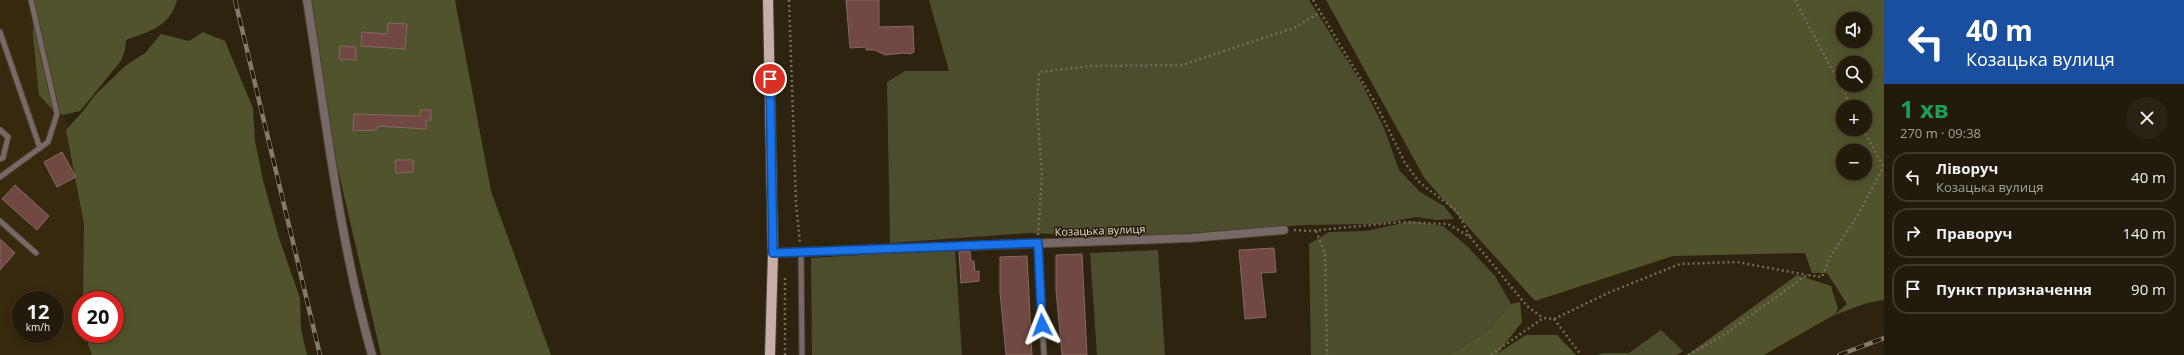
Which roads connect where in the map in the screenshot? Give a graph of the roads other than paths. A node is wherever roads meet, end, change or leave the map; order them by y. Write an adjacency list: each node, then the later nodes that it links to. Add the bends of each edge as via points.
1 (31, 0): 6 (lane, via 57,114 48,142)
2 (307, 0): 15 (street, via 341,216)
3 (768, 0): 14 (main road)
4 (0, 32): 6 (lane)
5 (0, 130): 7 (lane, via 8,138 3,158)
6 (40, 148): 8 (lane)
7 (0, 159)
8 (0, 177)
9 (0, 221): 13 (lane)
10 (1284, 230): 11 (street, Козацька вулиця, via 1190,238)
11 (1038, 243): 12 (street, Козацька вулиця); 18 (lane)
12 (801, 252): 14 (street, Козацька вулиця); 17 (lane)
13 (36, 253)
14 (773, 253): 16 (main road)
15 (372, 355)
16 (770, 355)
17 (802, 355)
18 (1044, 355)

